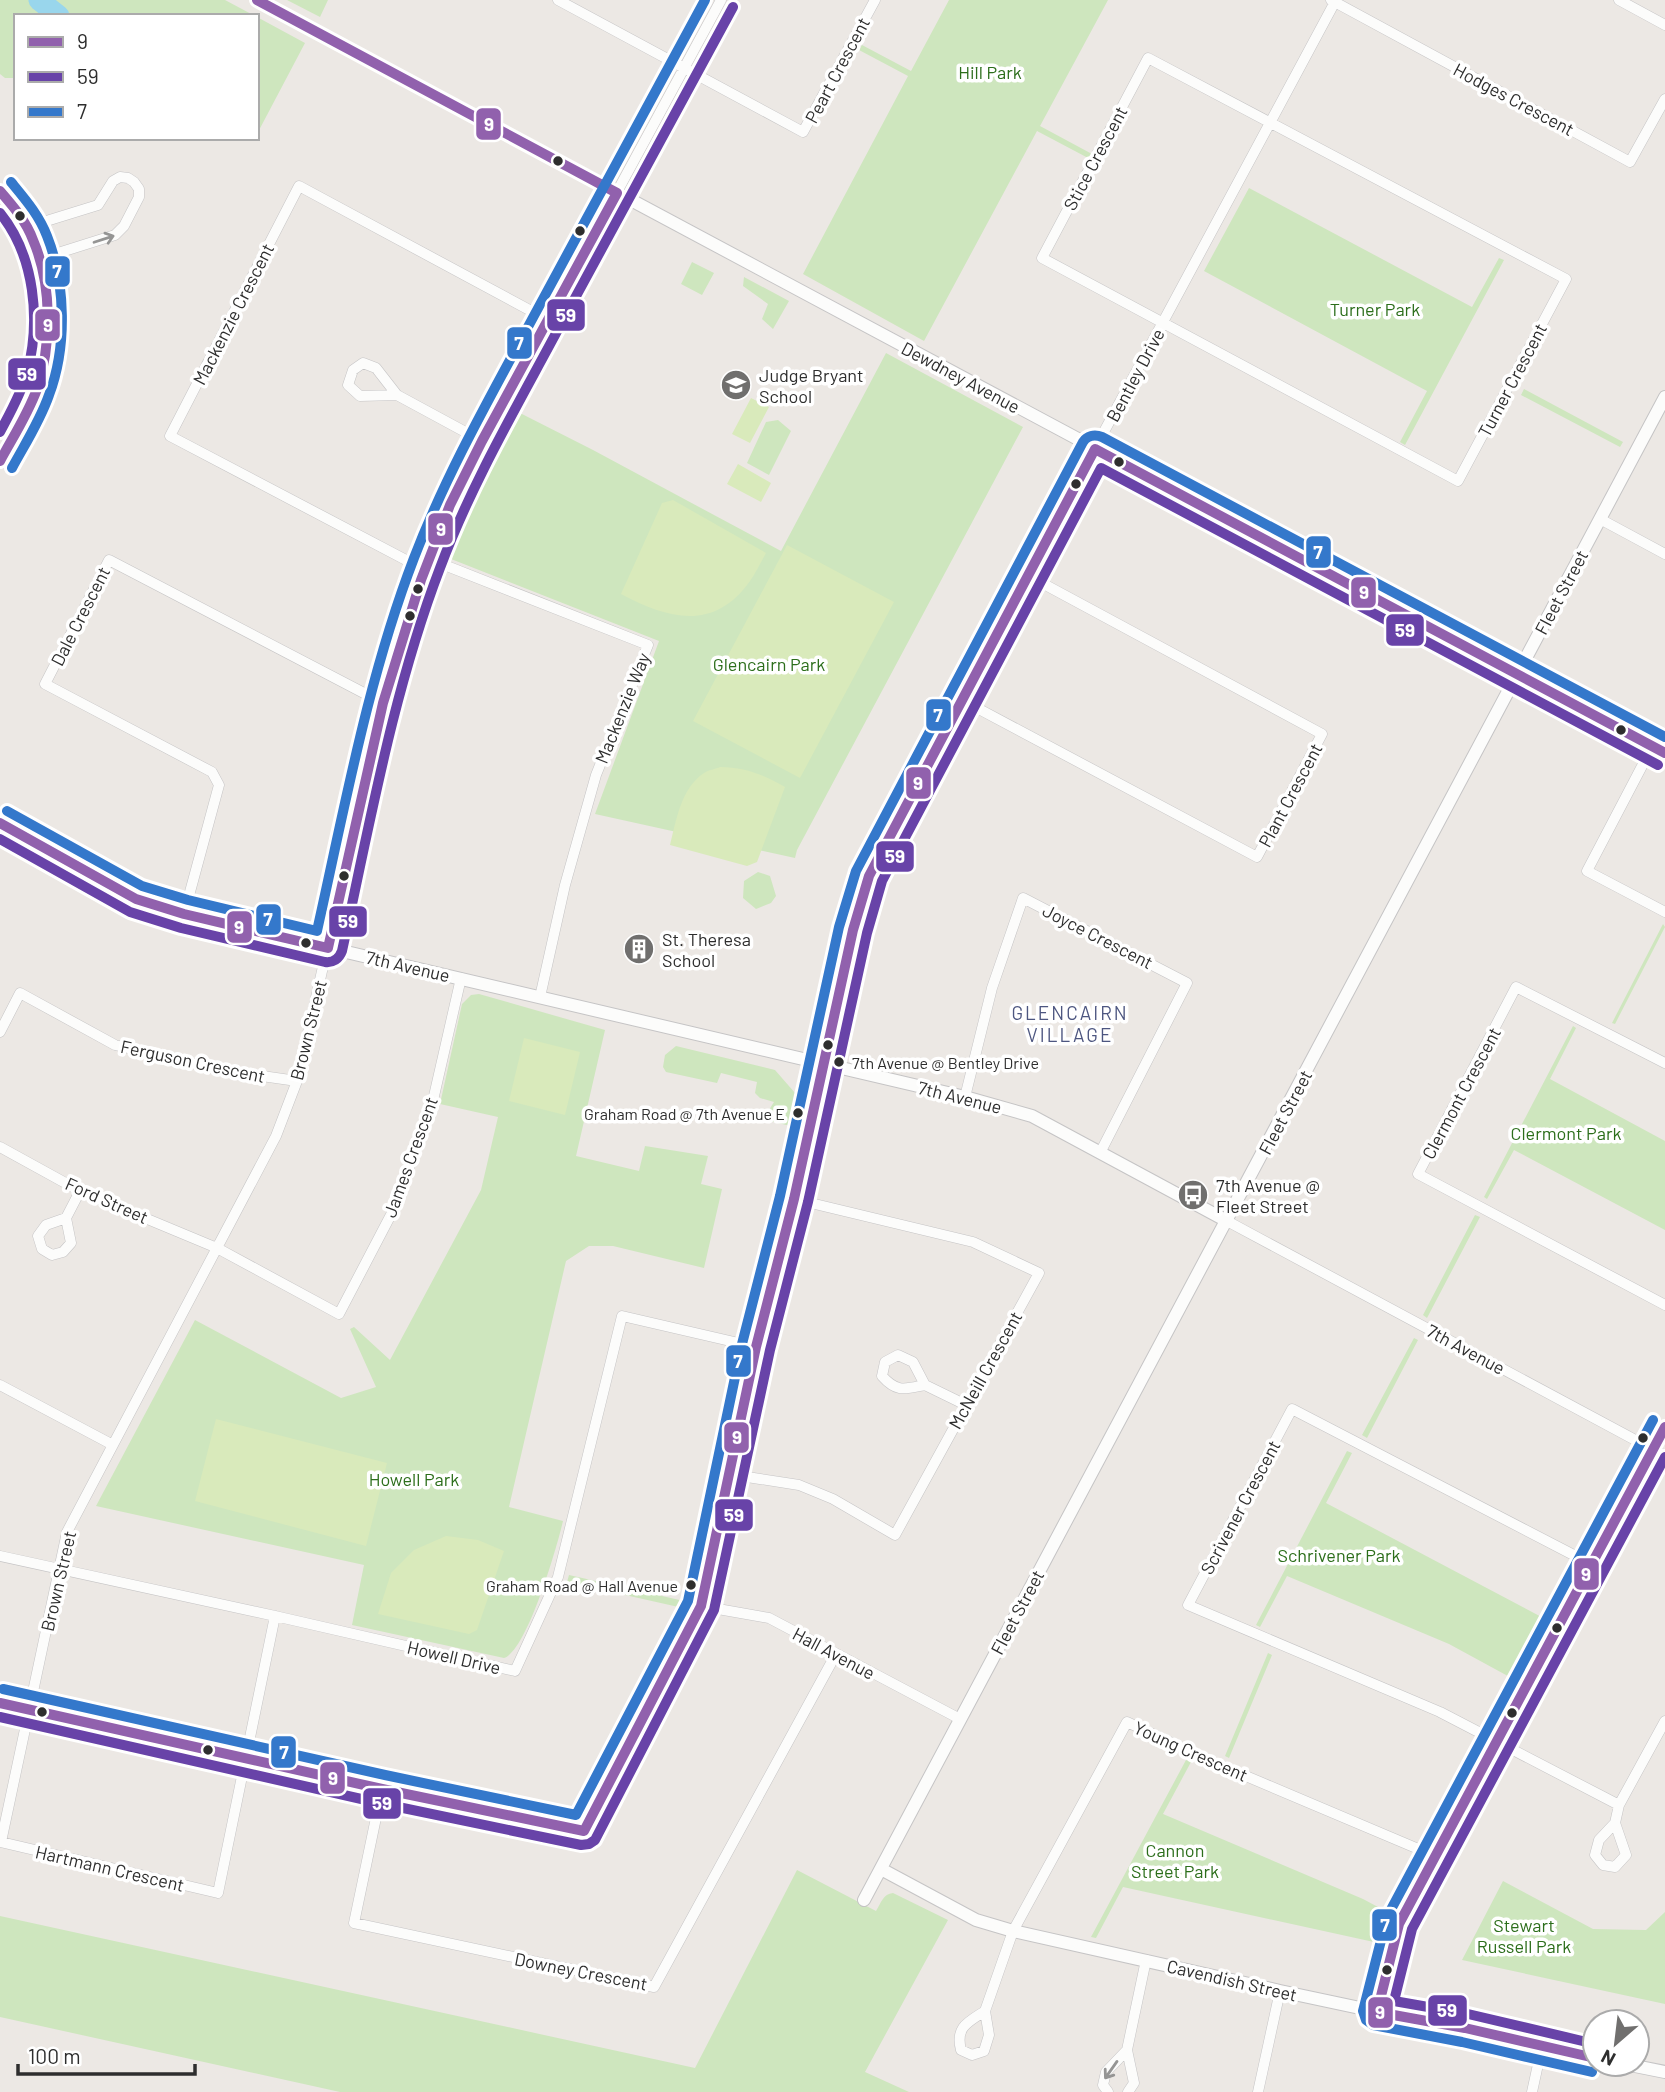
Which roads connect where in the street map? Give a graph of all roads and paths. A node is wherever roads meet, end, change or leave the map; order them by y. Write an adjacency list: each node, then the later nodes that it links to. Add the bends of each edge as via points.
1 (257, 0): 12 (street, Dewdney Avenue)
2 (721, 0): 8 (street, Brown Street)
3 (874, 0): 8 (street, Peart Crescent, via 803,132)
4 (1619, 0): 7 (street)
5 (561, 1): 8 (street)
6 (1334, 1): 9 (street, Hodges Crescent, via 1630,162); 10 (street, Bentley Drive)
7 (1665, 24)
8 (684, 68): 12 (street, Brown Street)
9 (1665, 99)
10 (1270, 121): 16 (street, Bentley Drive); 16 (street, Stice Crescent, via 1148,58 1042,258); 16 (street, Turner Crescent, via 1566,279 1458,481)
11 (0, 191): 13 (street)
12 (617, 193): 15 (street, Brown Street); 20 (street, Dewdney Avenue)
13 (27, 227): 14 (street); 14 (street, one-way to 13, via 115,236 139,197 139,189 121,177 98,205)
14 (39, 259): 21 (street, via 47,343 40,379)
15 (548, 320): 19 (street, Brown Street); 25 (street, Mackenzie Crescent, via 299,186 170,436)
16 (1163, 323): 20 (street, Bentley Drive)
17 (397, 395): 17 (street, via 376,368 363,363 353,370 348,385 360,396); 19 (street)
18 (1665, 397): 22 (street, Fleet Street)
19 (482, 441): 24 (street, Brown Street)
20 (1096, 449): 26 (street, Bentley Drive); 27 (street, Dewdney Avenue)
21 (0, 461)
22 (1600, 519): 23 (street); 27 (street, Fleet Street)
23 (1665, 554)
24 (429, 559): 25 (street, Brown Street); 37 (street, Mackenzie Way, via 648,645 596,775)
25 (425, 570): 29 (street, Brown Street)
26 (1027, 575): 28 (street, Bentley Drive); 28 (street, Plant Crescent, via 1322,734 1257,857)
27 (1516, 674): 30 (street, Dewdney Avenue); 48 (street, Fleet Street)
28 (962, 700): 40 (street, Bentley Drive, via 869,877)
29 (383, 704): 34 (street, Dale Crescent, via 109,560 44,684 212,772 219,785); 35 (street, Brown Street)
30 (1652, 747): 31 (street, Dewdney Avenue); 33 (street, via 1587,871)
31 (1665, 753)
32 (0, 823): 34 (street, 7th Avenue, via 136,899)
33 (1665, 912)
34 (184, 914): 35 (street, 7th Avenue)
35 (328, 948): 36 (street, 7th Avenue); 41 (street, Brown Street)
36 (461, 978): 37 (street, 7th Avenue); 49 (street, James Crescent, via 433,1096 396,1205 339,1314)
37 (540, 997): 40 (street, 7th Avenue)
38 (0, 1032): 41 (street, Ferguson Crescent, via 20,993 115,1045 219,1070)
39 (1665, 1063): 50 (street, Clermont Crescent, via 1516,987 1418,1174)
40 (823, 1064): 42 (street, 7th Avenue); 46 (street, Bentley Drive)
41 (297, 1081): 49 (street, Brown Street, via 276,1136)
42 (965, 1097): 44 (street, 7th Avenue, via 1032,1116); 44 (street, Joyce Crescent, via 992,988 1023,898 1187,983)
43 (0, 1147): 45 (street, Ford Street)
44 (1100, 1153): 48 (street, 7th Avenue)
45 (80, 1191): 47 (street); 49 (street, Ford Street)
46 (794, 1199): 51 (street, Bentley Drive); 54 (street, McNeill Crescent, via 973,1242 1040,1273)
47 (66, 1218)
48 (1227, 1221): 57 (street, 7th Avenue); 68 (street, Fleet Street)
49 (217, 1248): 56 (street, Brown Street)
50 (1665, 1305)
51 (755, 1347): 59 (street, Bentley Drive); 64 (street, Howell Drive, via 622,1317 558,1577 515,1671)
52 (0, 1385): 56 (street)
53 (925, 1385): 54 (street)
54 (965, 1405): 59 (street, McNeill Crescent, via 895,1535 799,1485)
55 (1665, 1427): 57 (street)
56 (113, 1445): 62 (street, Brown Street, via 66,1532)
57 (1653, 1449): 58 (street, 7th Avenue); 61 (street)
58 (1665, 1456)
59 (727, 1474): 63 (street, Bentley Drive)
60 (0, 1556): 62 (street, Howell Drive)
61 (1591, 1564): 70 (street); 70 (street, Scrivener Crescent, via 1292,1409 1188,1605 1440,1712)
62 (60, 1570): 64 (street, Howell Drive); 67 (street, Brown Street)
63 (701, 1606): 65 (street, Hall Avenue, via 769,1618); 72 (street, Bentley Drive, via 584,1830)
64 (275, 1616): 71 (street)
65 (836, 1654): 68 (street, Hall Avenue); 72 (street, Downey Crescent, via 654,1987 354,1923)
66 (0, 1703): 67 (street)
67 (29, 1709): 71 (street); 71 (street, Hartmann Crescent, via 1,1842 218,1893)
68 (960, 1719): 76 (street, Fleet Street)
69 (1665, 1721): 73 (street)
70 (1497, 1742): 73 (street); 75 (street)
71 (244, 1757): 72 (street)
72 (382, 1789)
73 (1619, 1805): 74 (street)
74 (1615, 1823)
75 (1435, 1856): 78 (street, Young Crescent, via 1127,1722); 82 (street, via 1395,1933)
76 (881, 1869): 77 (street, Fleet Street); 78 (street, Cavendish Street, via 976,1920)
77 (864, 1900)
78 (1013, 1931): 79 (street, Cavendish Street); 81 (street)
79 (1146, 1961): 80 (street, Cavendish Street); 84 (street)
80 (1280, 1991): 82 (street, Cavendish Street); 88 (street)
81 (985, 2011)
82 (1377, 2011): 83 (street, Cavendish Street)
83 (1542, 2046): 85 (street, Cavendish Street); 89 (street)
84 (1127, 2050): 86 (street, one-way to 86, via 1106,2072 1103,2085); 87 (street, via 1134,2083)
85 (1581, 2055)
86 (1108, 2092)
87 (1128, 2092)
88 (1258, 2092)
89 (1532, 2092)

